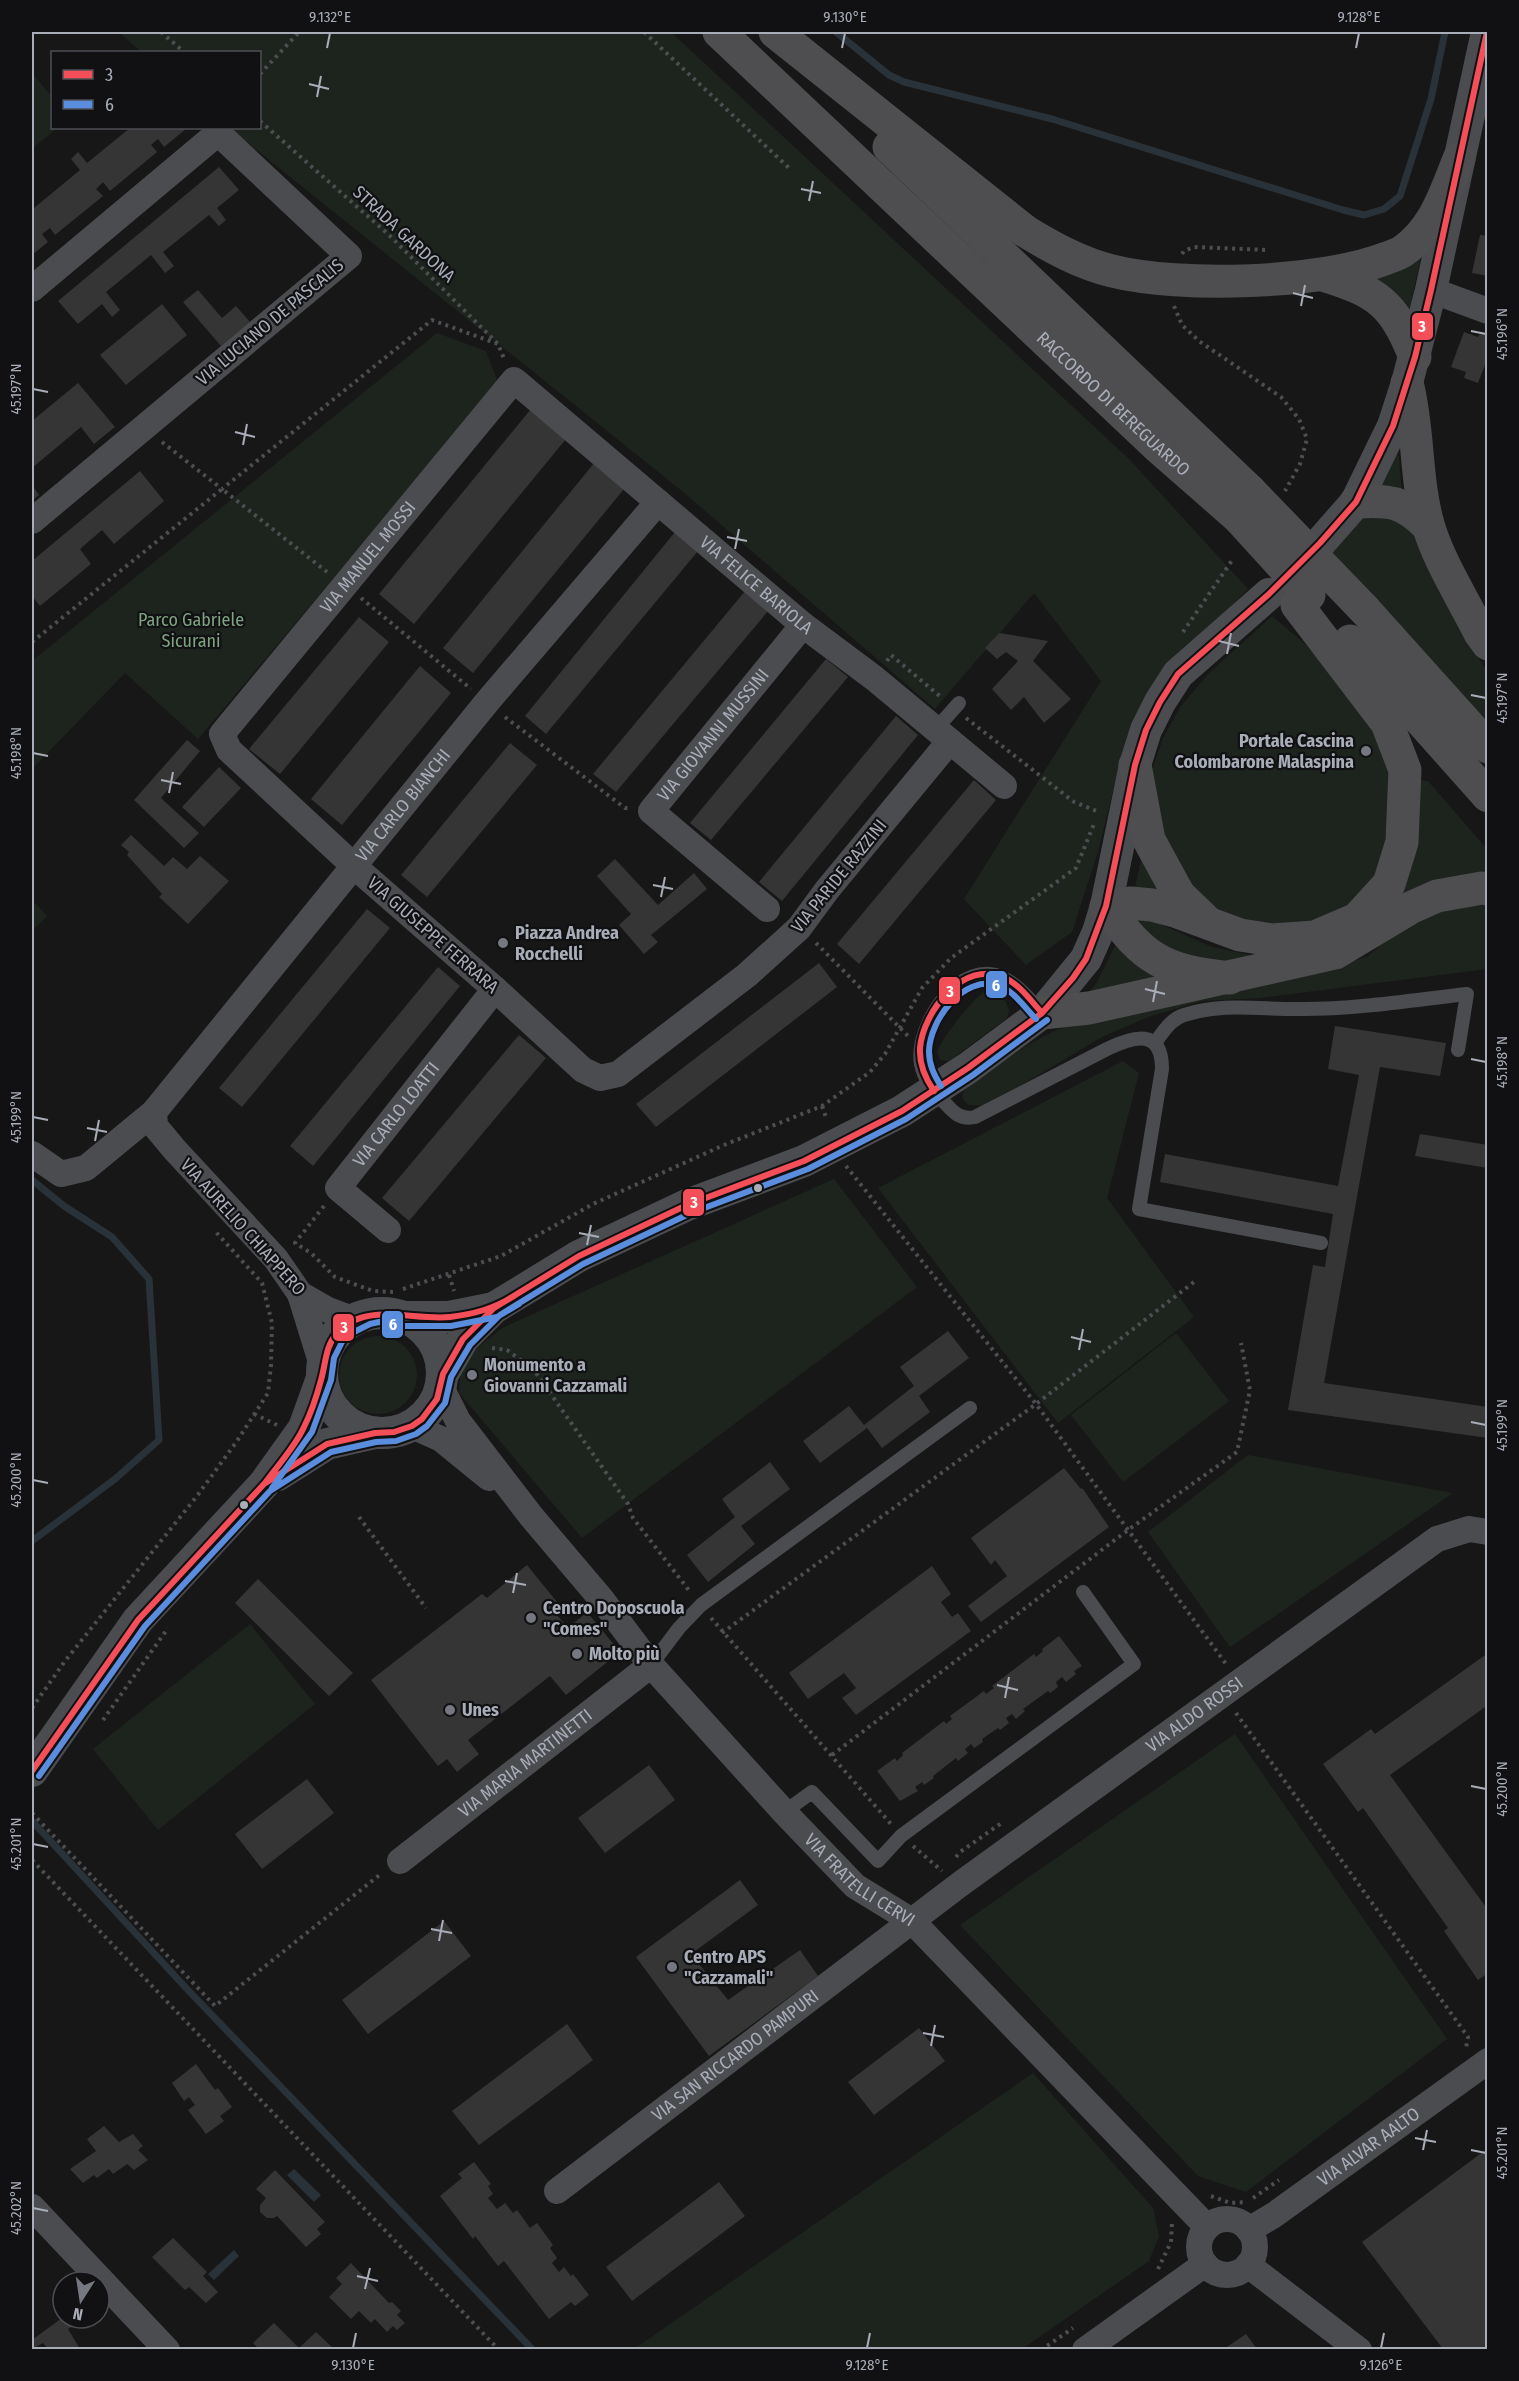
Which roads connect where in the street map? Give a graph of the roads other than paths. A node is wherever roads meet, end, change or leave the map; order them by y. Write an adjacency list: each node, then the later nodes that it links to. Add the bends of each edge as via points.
1 (719, 32): 15 (highway, RACCORDO DI BEREGUARDO)
2 (767, 32): 15 (highway, RACCORDO DI BEREGUARDO)
3 (775, 32): 6 (highway, via 1025,231 1063,254 1112,271 1187,281)
4 (1487, 32): 5 (street)
5 (1459, 159): 6 (highway, via 1434,219 1403,252 1364,267); 8 (street)
6 (1321, 274): 10 (highway, via 1355,285 1384,303 1404,330)
7 (32, 289): 14 (street, VIA LUCIANO DE PASCALIS, via 218,133 349,256)
8 (1431, 290): 9 (street); 10 (street)
9 (1488, 311)
10 (1411, 370): 13 (street, via 1393,426); 16 (highway, via 1417,466)
11 (514, 380): 12 (street, VIA FELICE BARIOLA); 22 (street, VIA MANUEL MOSSI)
12 (658, 502): 19 (street, VIA FELICE BARIOLA); 28 (street, VIA CARLO BIANCHI, via 487,702)
13 (1356, 502): 16 (highway, via 1393,502 1412,510); 17 (street)
14 (32, 521)
15 (1237, 524): 18 (highway, RACCORDO DI BEREGUARDO, bridge); 24 (highway, RACCORDO DI BEREGUARDO, bridge, via 1364,609)
16 (1428, 526): 20 (highway)
17 (1320, 543)
18 (1292, 598): 25 (street, via 1178,674 1146,730); 27 (highway, RACCORDO DI BEREGUARDO); 32 (highway, via 1387,723 1404,770 1402,842 1389,884 1357,919 1315,937 1272,940 1240,935)
19 (804, 625): 23 (street, VIA FELICE BARIOLA); 31 (street, VIA GIOVANNI MUSSINI, via 651,812)
20 (1488, 644)
21 (956, 705): 23 (lane)
22 (222, 734): 28 (street, VIA GIUSEPPE FERRARA, via 229,750)
23 (942, 736): 26 (street, VIA FELICE BARIOLA); 38 (street, VIA PARIDE RAZZINI, via 799,928 747,975 618,1074)
24 (1488, 747)
25 (1135, 765): 30 (street); 32 (highway, via 1149,840 1179,895)
26 (1004, 786)
27 (1488, 796)
28 (355, 867): 34 (street, VIA GIUSEPPE FERRARA); 40 (street, VIA CARLO BIANCHI)
29 (1488, 889): 33 (highway, via 1437,896 1335,952)
30 (1106, 906): 32 (highway, via 1152,905); 33 (highway, via 1127,936 1150,956 1174,968); 35 (street, via 1086,959)
31 (767, 909)
32 (1209, 924)
33 (1230, 978): 35 (highway, via 1089,1008)
34 (495, 989): 38 (street, VIA GIUSEPPE FERRARA, via 583,1070); 42 (street, VIA CARLO LOATTI, via 338,1188)
35 (1042, 1013): 39 (street); 39 (lane, via 1004,978 970,976 952,990 925,1028 920,1046 924,1076)
36 (1155, 1043): 37 (lane, via 1170,1023 1183,1015 1233,1006 1303,1009 1467,994); 39 (lane, via 1142,1037 1124,1041 975,1118 956,1115); 43 (lane, via 1162,1055 1162,1069 1138,1209)
37 (1458, 1050)
38 (600, 1078)
39 (934, 1091): 45 (street, via 804,1161 687,1205 579,1256)
40 (154, 1112): 41 (street, VIA CARLO BIANCHI, via 86,1168 61,1174); 44 (street, VIA AURELIO CHIAPPERO, via 155,1126 276,1259)
41 (32, 1154)
42 (388, 1230)
43 (1321, 1244)
44 (300, 1294): 47 (street, VIA AURELIO CHIAPPERO); 48 (street)
45 (494, 1308): 46 (street, via 449,1317); 49 (street, via 463,1339)
46 (404, 1317): 47 (street, via 379,1313); 49 (street, via 432,1339 440,1356)
47 (355, 1320): 48 (street, via 329,1344)
48 (322, 1372): 52 (street, via 327,1398 339,1415 355,1427); 53 (street, via 304,1428)
49 (442, 1380): 51 (street, via 430,1410); 54 (street, VIA FRATELLI CERVI, via 458,1421)
50 (970, 1408): 57 (lane, via 701,1605)
51 (412, 1426): 52 (street); 54 (street, VIA FRATELLI CERVI, via 441,1439)
52 (375, 1433): 53 (street, via 327,1444)
53 (264, 1484): 58 (street, via 138,1620)
54 (531, 1516): 57 (street, VIA FRATELLI CERVI)
55 (1488, 1532): 61 (street, VIA ALDO ROSSI, via 1469,1529 1437,1539)
56 (1083, 1592): 59 (lane, via 1134,1664 901,1836 878,1861 812,1792)
57 (651, 1665): 59 (street, VIA FRATELLI CERVI); 60 (street, VIA MARIA MARTINETTI)
58 (32, 1771)
59 (784, 1812): 61 (street, VIA FRATELLI CERVI, via 855,1886)
60 (391, 1867)
61 (912, 1921): 63 (street, VIA SAN RICCARDO PAMPURI); 65 (street, VIA FRATELLI CERVI)
62 (1488, 2061): 66 (street, VIA ALVAR AALTO)
63 (557, 2191)
64 (32, 2208): 69 (street)
65 (1207, 2227): 66 (street, via 1215,2221 1233,2219); 67 (street, via 1199,2241)
66 (1249, 2230): 68 (street, via 1255,2247)
67 (1205, 2264): 68 (street, via 1226,2275); 70 (street)
68 (1248, 2265): 71 (street)
69 (167, 2349)
70 (1085, 2349)
71 (1359, 2349)

